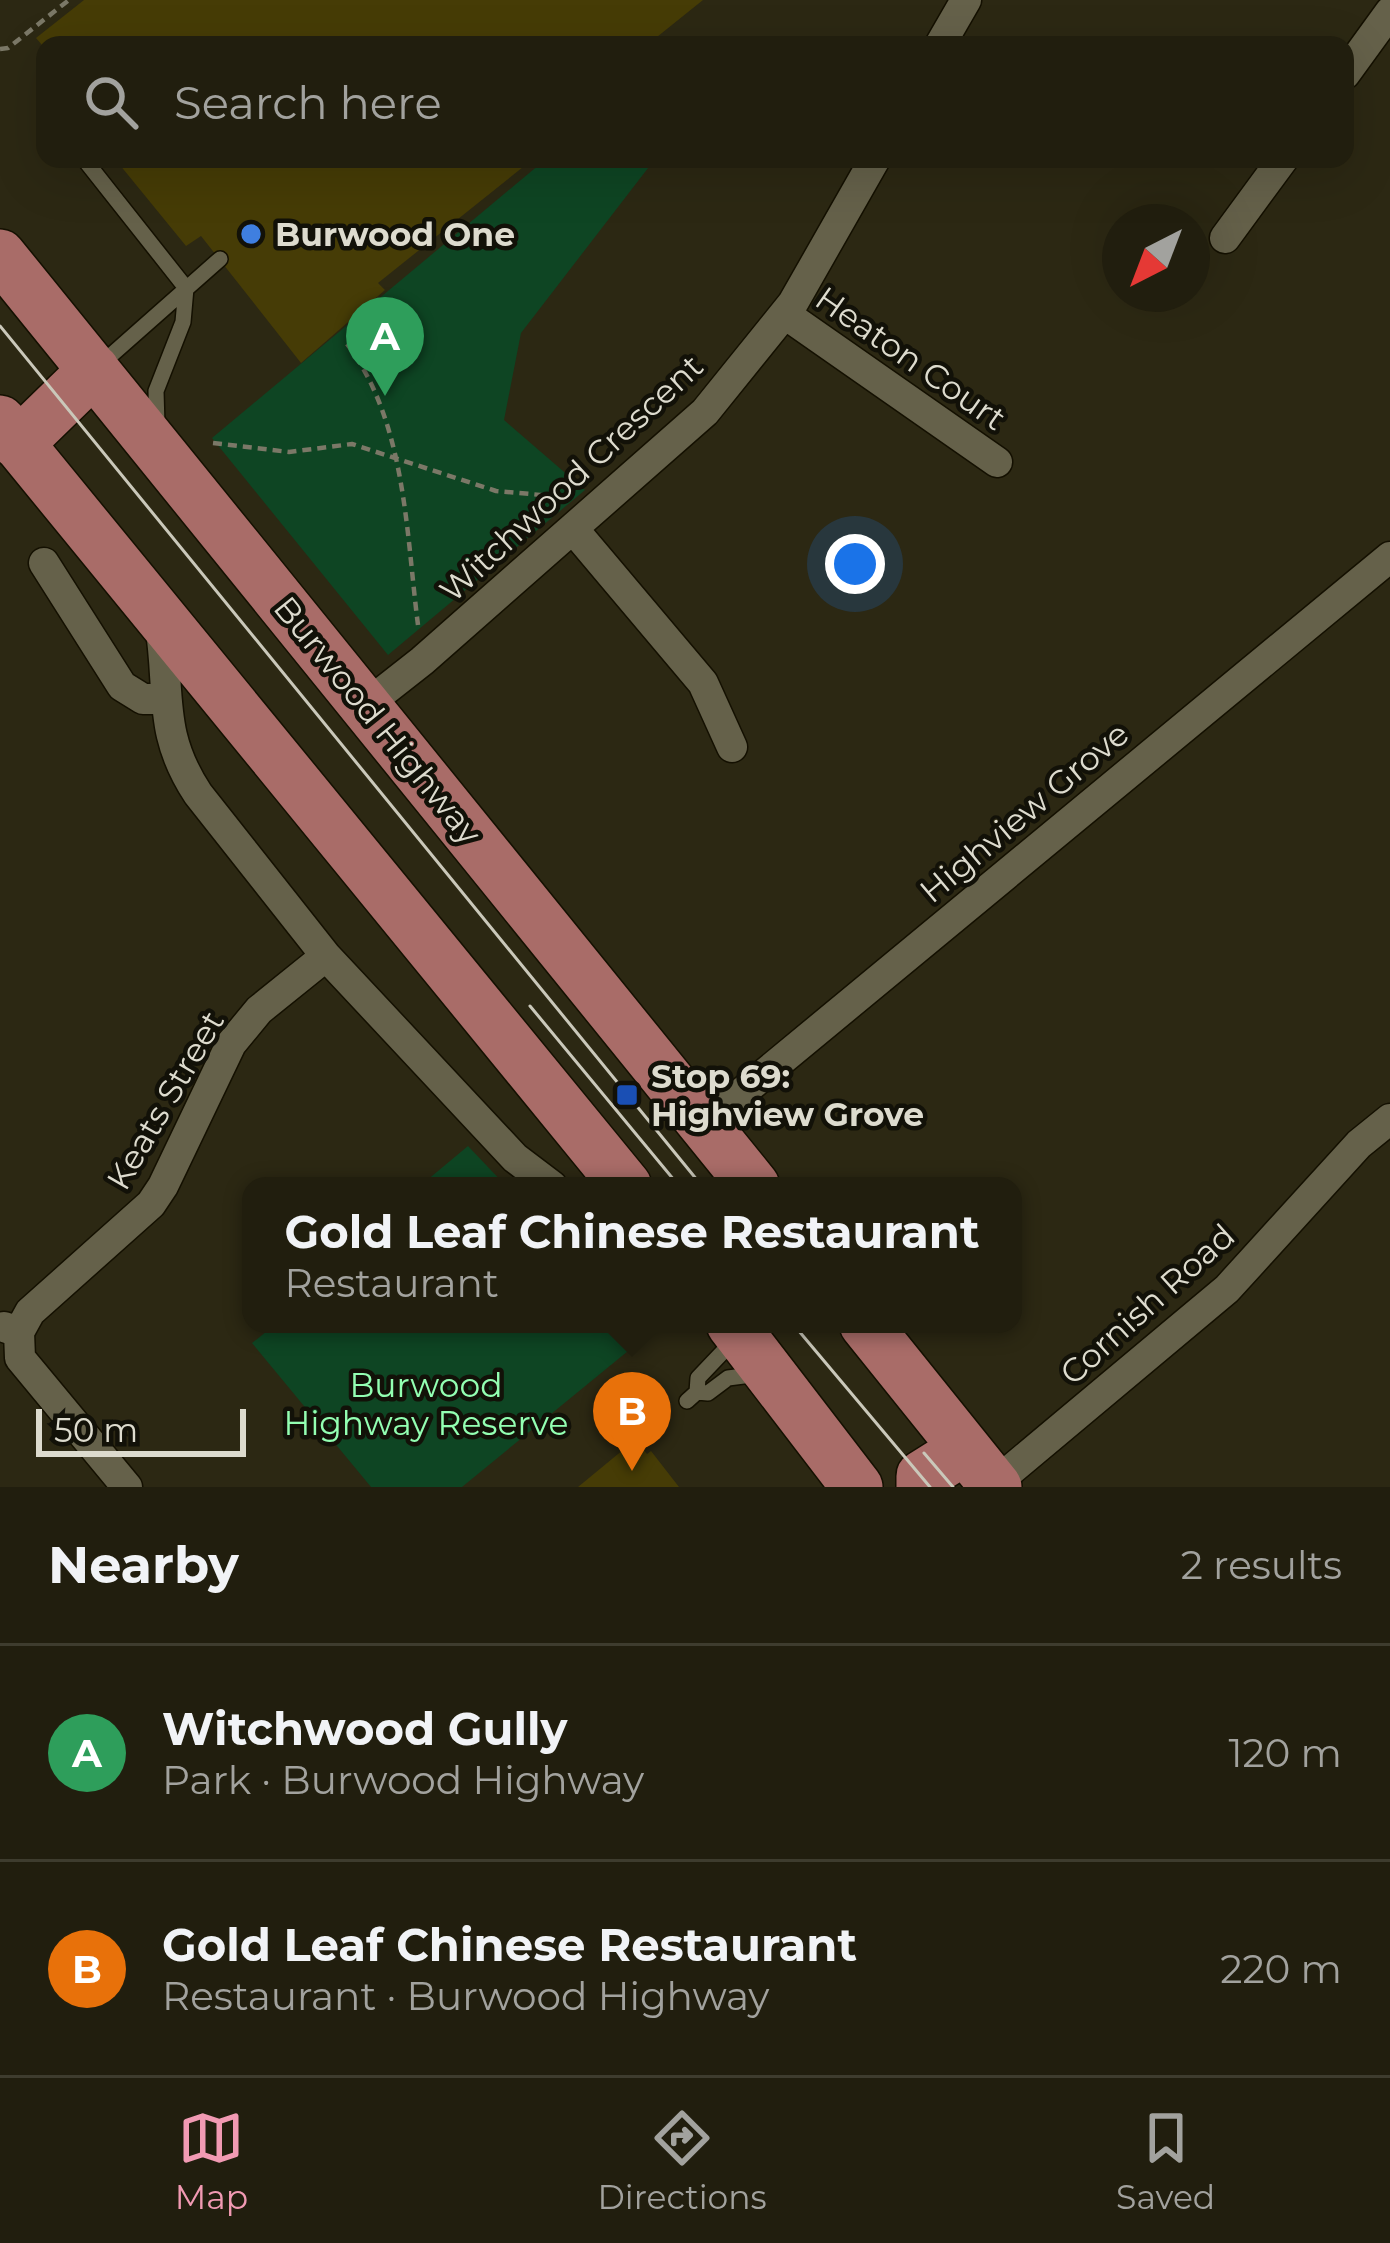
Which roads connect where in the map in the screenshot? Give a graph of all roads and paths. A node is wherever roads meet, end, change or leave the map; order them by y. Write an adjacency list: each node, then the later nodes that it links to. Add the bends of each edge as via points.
1 (69, 0): 5 (path)
2 (966, 0): 4 (street)
3 (1390, 13): 6 (street)
4 (945, 36)
5 (0, 49)
6 (1354, 62)
7 (91, 168): 13 (lane)
8 (870, 168): 14 (street, Witchwood Crescent)
9 (1276, 168): 10 (street)
10 (1225, 238)
11 (0, 255): 16 (highway, Burwood Highway)
12 (220, 259): 13 (lane)
13 (186, 288): 16 (lane); 19 (lane, via 183,322 155,398)
14 (785, 314): 21 (street, Heaton Court); 22 (street, Witchwood Crescent, via 705,412)
15 (347, 344): 20 (path, via 365,367)
16 (94, 370): 18 (highway); 19 (highway, Burwood Highway)
17 (213, 443): 20 (path, via 289,452 352,444)
18 (6, 444): 26 (highway)
19 (159, 452): 29 (highway, Burwood Highway)
20 (397, 455): 22 (path, via 496,491); 27 (path)
21 (997, 462)
22 (608, 501): 23 (street, Witchwood Crescent)
23 (574, 530): 29 (street, Witchwood Crescent); 30 (street, via 703,683)
24 (1390, 557): 33 (street, Highview Grove)
25 (44, 563): 28 (street, via 122,686 143,699)
26 (159, 620): 28 (street); 35 (highway)
27 (417, 621)
28 (165, 699): 31 (street, via 171,743 188,778)
29 (367, 705): 33 (highway, Burwood Highway)
30 (731, 747)
31 (326, 956): 34 (street); 37 (street, Keats Street, via 231,1044 151,1204)
32 (1390, 1119): 40 (street, Cornish Road, via 1227,1288)
33 (704, 1124): 36 (highway, Burwood Highway)
34 (540, 1177)
35 (619, 1177)
36 (747, 1177)
37 (9, 1329): 41 (street, via 20,1358)
38 (872, 1333): 40 (highway)
39 (747, 1343): 39 (lane, via 728,1378 692,1396 698,1378); 42 (highway)
40 (985, 1473): 43 (highway, via 922,1476)
41 (127, 1487)
42 (857, 1487)
43 (922, 1487)

